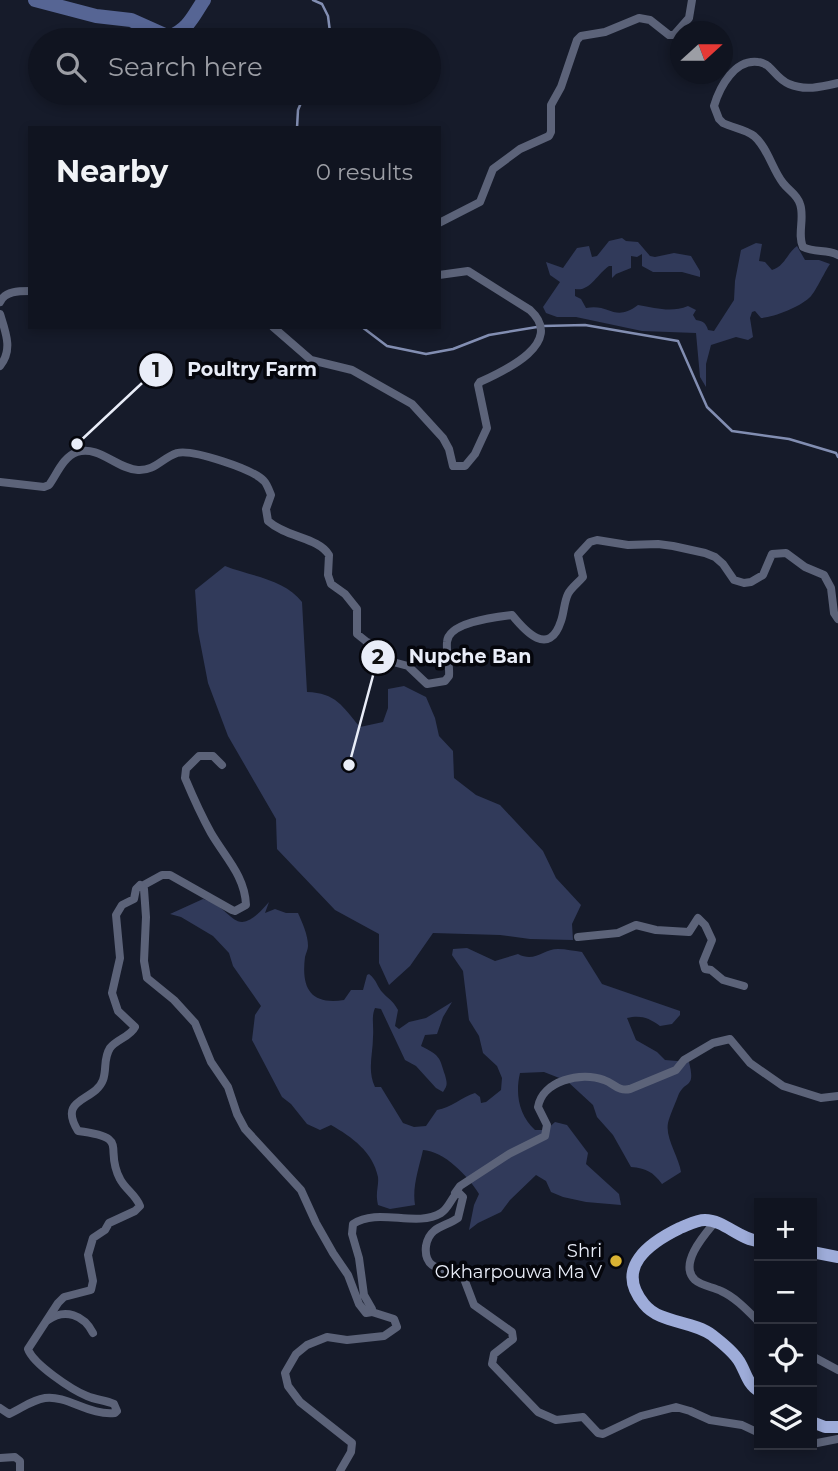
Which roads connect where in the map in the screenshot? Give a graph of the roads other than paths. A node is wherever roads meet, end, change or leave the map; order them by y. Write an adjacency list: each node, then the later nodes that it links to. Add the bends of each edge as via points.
1 (692, 0): 3 (street, via 689,18 674,35 639,18 581,36 551,105 549,136 520,149 493,169 480,202)
2 (838, 83): 4 (street, via 800,87 788,84 768,65 748,62 735,68 714,106 723,123 754,136 780,179 796,195 802,211 803,247)
3 (441, 222)
4 (838, 255)
5 (441, 275): 9 (street, via 460,270 476,274 536,314 541,335 531,350 478,385 487,428 465,466 453,466 443,438 412,404 352,370 311,360)
6 (28, 291): 7 (street, via 9,293)
7 (0, 302)
8 (0, 314): 10 (street, via 8,343)
9 (275, 329)
10 (0, 366)
11 (0, 482): 12 (street, via 44,487 69,456 86,451 135,470 154,468 188,452 257,476 271,495 268,521 297,538 321,544 330,555 331,584 354,602 360,638 387,648 393,662 408,666 427,684 449,676 449,636 462,626 512,615 536,639 551,636 560,625 569,591 583,577 579,555 597,540 705,553 723,564 734,580 744,583 763,575 772,554 786,553 824,575)
12 (838, 619)
13 (222, 765): 14 (street, via 213,755 199,756 186,768 185,778 210,831 239,875 246,905 232,910 170,875)
14 (142, 886): 23 (street, via 147,978 195,1023 245,1129 301,1189 359,1304 366,1313); 25 (street, via 116,915 120,958 112,993 118,1012 135,1027 108,1051 102,1083 72,1109 78,1131 110,1139 116,1170 140,1206 116,1218 93,1238 88,1255 91,1290 64,1297)
15 (578, 937): 16 (street, via 618,933 636,925 689,932 698,918 712,940 705,968)
16 (744, 986)
17 (838, 1096): 18 (street, via 821,1098 783,1086 750,1063 730,1039 713,1043 676,1070 630,1089 599,1079 572,1078 541,1098 538,1107 547,1125 545,1136 509,1154)
18 (456, 1193): 23 (street, via 448,1208 433,1217 367,1218 353,1224 364,1295); 33 (street, via 463,1197 458,1218 429,1236 426,1258 434,1268 463,1276 474,1305 512,1332 513,1339 494,1354 492,1364 538,1412 556,1420 583,1417 603,1434 641,1416 676,1407)
19 (715, 1222): 20 (main road); 24 (street, via 694,1254 691,1273); 29 (main road, via 690,1224 643,1251 632,1272 635,1285 645,1306 657,1314 709,1332 740,1362)
20 (754, 1239)
21 (817, 1253): 22 (main road)
22 (838, 1257)
23 (372, 1312): 38 (street, via 394,1319 397,1327 384,1336 327,1337 307,1345 285,1373 288,1387 300,1402 352,1443)
24 (754, 1318)
25 (46, 1322): 26 (street, via 59,1314 74,1315 87,1322); 30 (street, via 29,1346 34,1361 84,1395 116,1406 117,1411 104,1413 50,1398 9,1414)
26 (93, 1333)
27 (817, 1359): 28 (street)
28 (838, 1370)
29 (754, 1387)
30 (0, 1408)
31 (817, 1424): 32 (main road)
32 (838, 1427)
33 (754, 1431)
34 (838, 1439): 35 (street)
35 (817, 1443)
36 (0, 1458): 37 (street, via 15,1457)
37 (20, 1471)
38 (340, 1471)

